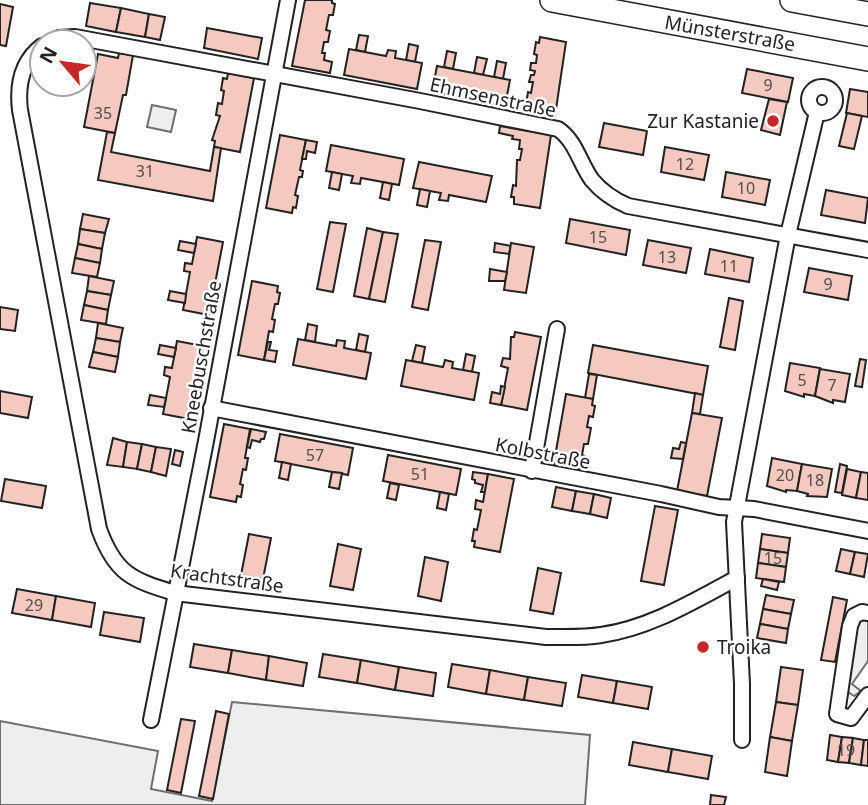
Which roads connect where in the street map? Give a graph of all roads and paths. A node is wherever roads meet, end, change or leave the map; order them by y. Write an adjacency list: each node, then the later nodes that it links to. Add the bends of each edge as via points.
1 (288, 0): 8 (street, Kneebuschstraße)
2 (552, 0): 6 (main road, Münsterstraße)
3 (792, 0): 4 (main road)
4 (868, 14)
5 (98, 41): 8 (street, Ehmsenstraße)
6 (868, 59)
7 (28, 63): 18 (street, Krachtstraße, via 17,89 99,529 109,554 123,570 148,585)
8 (274, 75): 10 (street, Ehmsenstraße, via 558,129 602,191 621,203); 13 (street, Kneebuschstraße)
9 (817, 112): 10 (street)
10 (788, 235): 11 (street, Ehmsenstraße); 15 (street)
11 (868, 250)
12 (557, 329): 14 (street)
13 (211, 408): 14 (street, Kolbstraße); 18 (street, Kneebuschstraße)
14 (532, 471): 15 (street, Kolbstraße)
15 (737, 508): 16 (street, Kolbstraße); 17 (street)
16 (868, 531)
17 (737, 578): 18 (street, Krachtstraße, via 668,615 603,635 575,637); 22 (street)
18 (175, 593): 21 (street, Kneebuschstraße)
19 (868, 613): 20 (street, via 854,616 850,626 837,714 851,718)
20 (868, 695)
21 (151, 720)
22 (741, 740)

